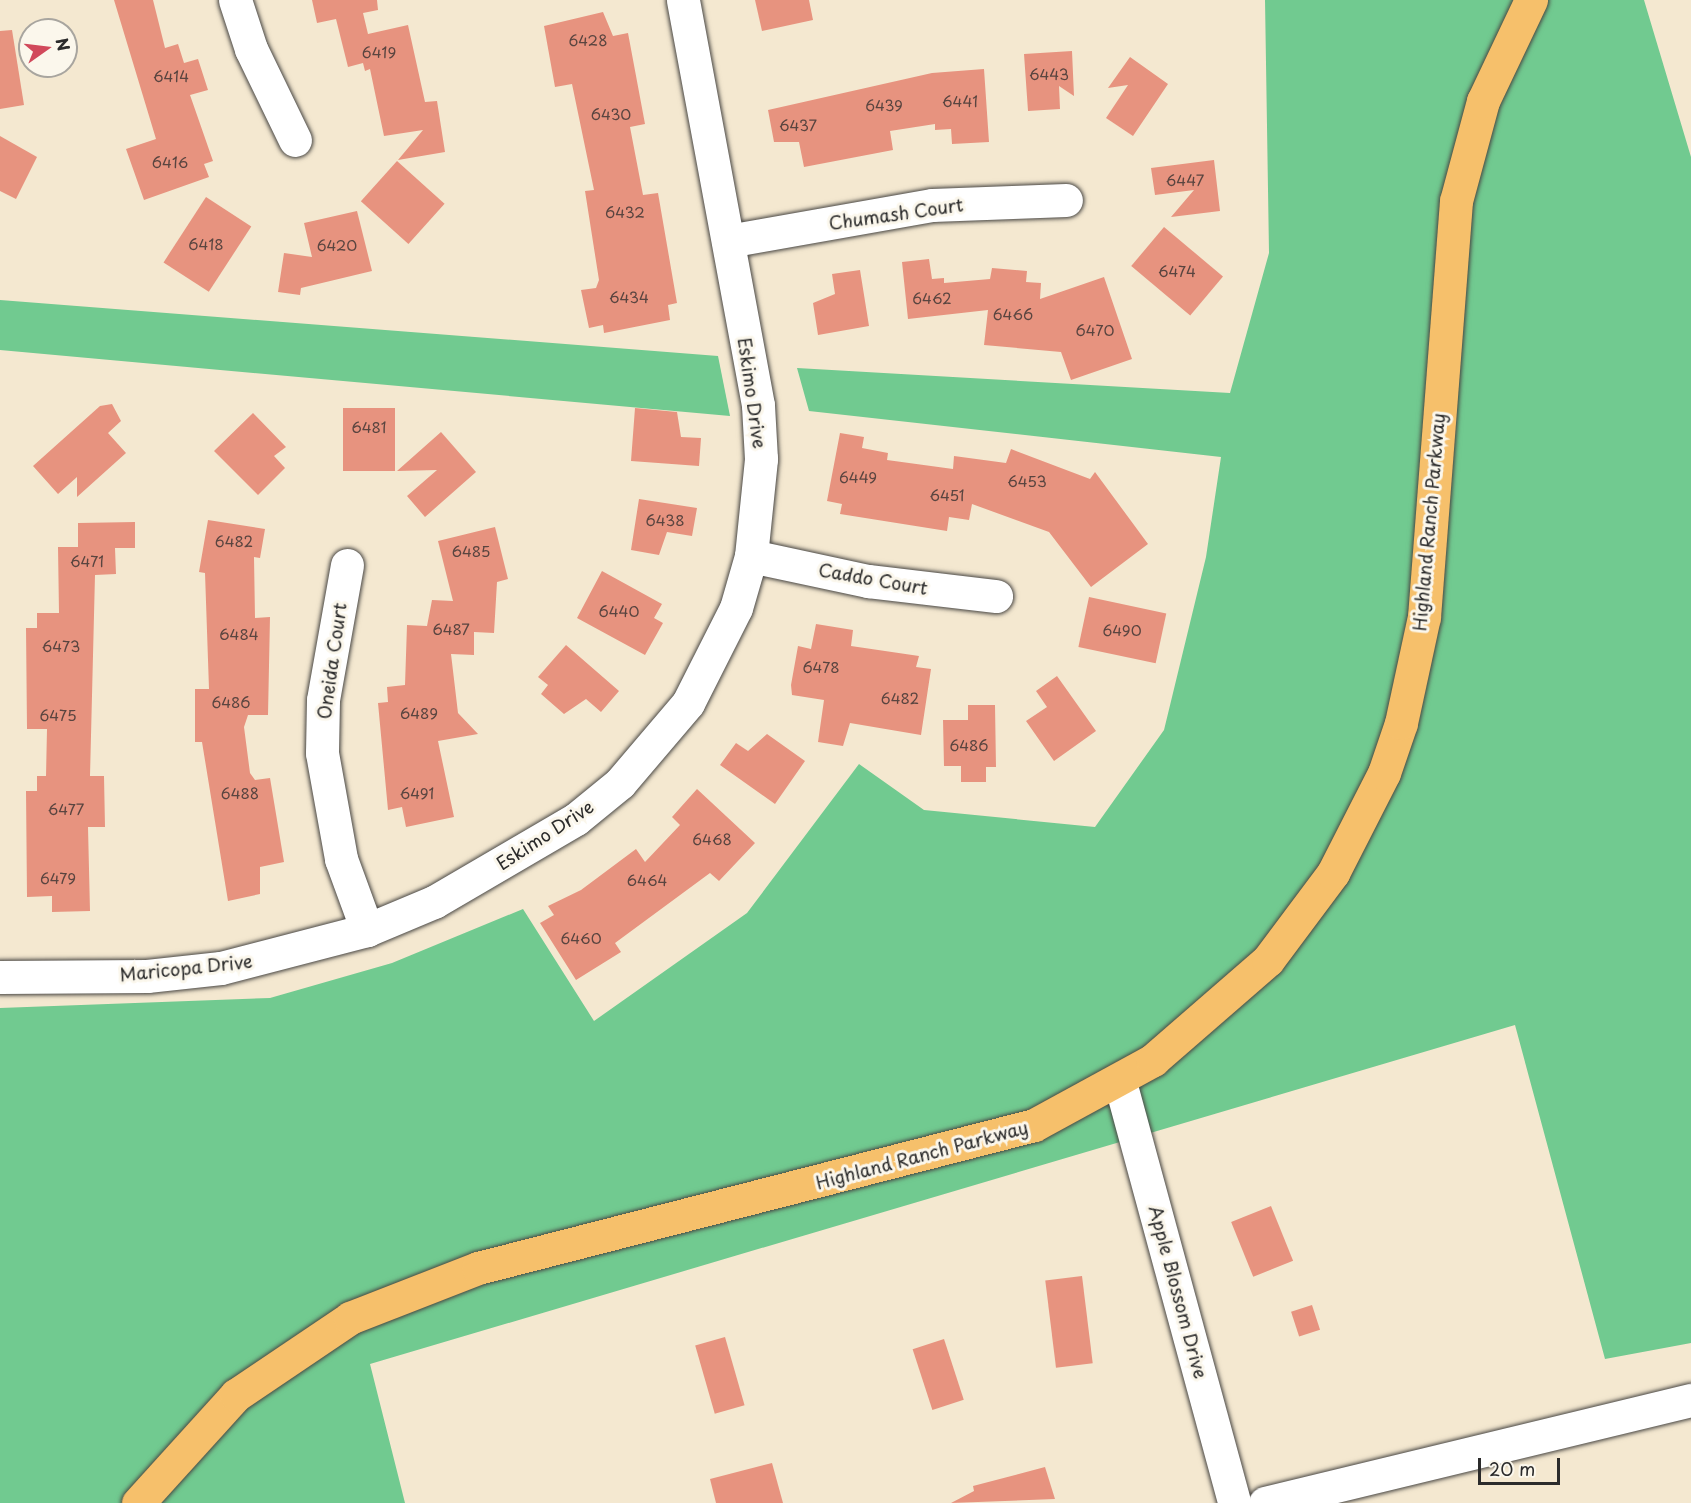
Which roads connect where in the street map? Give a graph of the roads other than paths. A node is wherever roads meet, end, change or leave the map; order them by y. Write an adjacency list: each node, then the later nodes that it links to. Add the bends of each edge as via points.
1 (235, 0): 4 (street, via 251,49)
2 (683, 0): 6 (street, Eskimo Drive)
3 (1531, 0): 12 (main road, Highland Ranch Parkway, via 1483,101 1456,201 1424,617 1401,723 1384,773 1333,873 1268,960 1193,1030)
4 (295, 140)
5 (1066, 200): 6 (street, Chumash Court, via 932,206)
6 (728, 242): 7 (street, Eskimo Drive, via 758,405 761,470)
7 (751, 556): 9 (street, Caddo Court, via 868,581); 10 (street, Eskimo Drive, via 715,658 670,728 620,783 576,819 493,869)
8 (347, 565): 10 (street, Oneida Court, via 323,700 322,753 341,859)
9 (996, 596)
10 (367, 930): 11 (street, Maricopa Drive, via 221,968 147,975)
11 (0, 976)
12 (1120, 1082): 14 (main road, Highland Ranch Parkway, via 993,1140 478,1268 388,1300 313,1339 236,1395); 15 (street, Apple Blossom Drive)
13 (1691, 1400): 16 (street)
14 (138, 1503)
15 (1234, 1503)
16 (1265, 1503)

